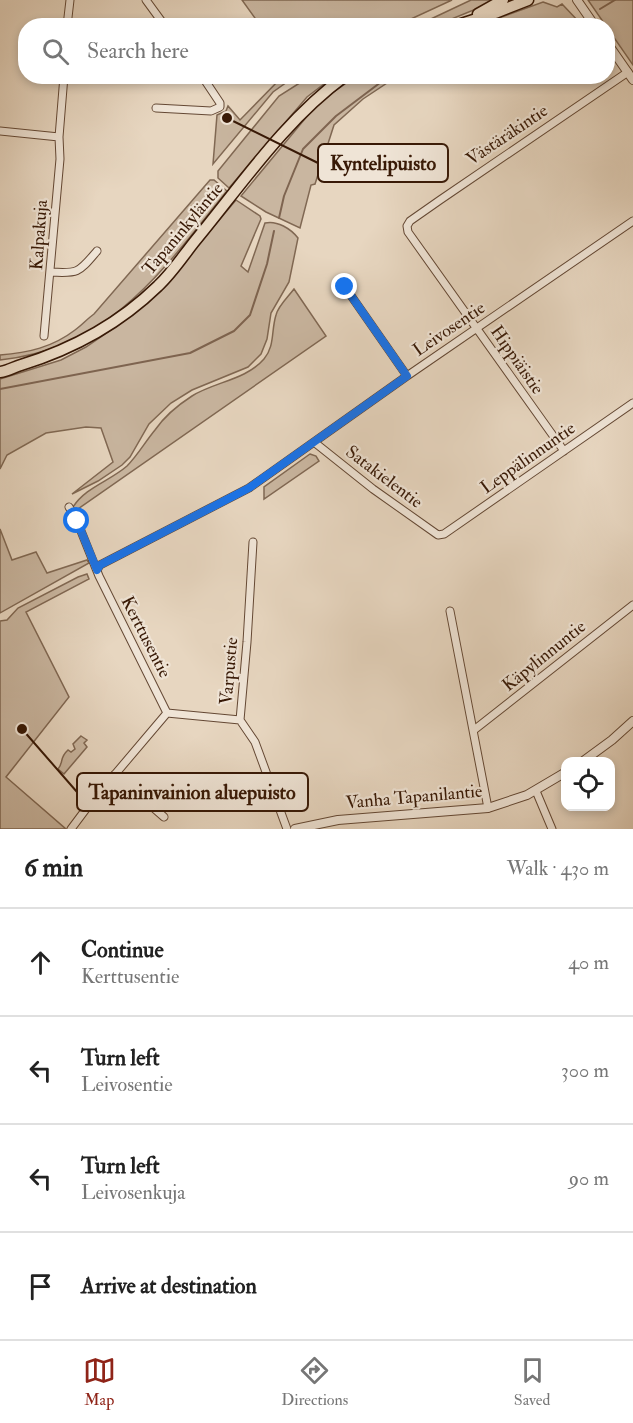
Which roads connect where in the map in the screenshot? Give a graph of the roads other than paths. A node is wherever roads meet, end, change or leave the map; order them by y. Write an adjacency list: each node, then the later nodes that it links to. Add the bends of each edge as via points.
1 (70, 0): 6 (street)
2 (146, 0): 7 (street)
3 (503, 0): 8 (main road)
4 (528, 0): 9 (main road)
5 (577, 0): 10 (street)
6 (69, 18)
7 (159, 18)
8 (470, 18)
9 (479, 18)
10 (589, 18)
11 (615, 54): 12 (street)
12 (630, 76): 20 (street, Västäräkintie, via 440,200)
13 (63, 84): 18 (street, Kalpakuja)
14 (207, 84): 16 (street, via 220,103 216,110)
15 (335, 84): 27 (main road, Tapaninkyläntie, via 271,147 159,285 120,319 83,341)
16 (156, 108)
17 (0, 131): 18 (street)
18 (59, 137): 22 (street, Kalpakuja)
19 (633, 221): 24 (street, Leivosentie)
20 (407, 226): 24 (street, Hippiäistie)
21 (97, 251): 22 (street, via 77,272)
22 (51, 272): 25 (street, Kalpakuja)
23 (345, 287): 29 (street)
24 (476, 328): 29 (street, Leivosentie); 32 (street, Hippiäistie)
25 (44, 336)
26 (0, 365): 27 (main road, Tapaninkyläntie)
27 (20, 365): 28 (main road, Tapaninkyläntie)
28 (0, 372)
29 (407, 376): 31 (street, Leivosentie)
30 (633, 403): 32 (street, Leppälinnuntie)
31 (314, 442): 34 (street, Satakielentie); 36 (street, Leivosentie, via 249,488)
32 (564, 451): 34 (street, Leppälinnuntie)
33 (69, 507): 36 (street, Kerttusentie)
34 (438, 535)
35 (253, 542): 40 (street, Varpustie)
36 (97, 570): 39 (street, Kerttusentie)
37 (633, 605): 42 (street, Käpylinnuntie)
38 (450, 611): 42 (street)
39 (167, 713): 40 (street); 44 (street)
40 (240, 720): 50 (street, Varpustie, via 255,742)
41 (633, 721): 43 (street)
42 (474, 730): 47 (street)
43 (589, 757)
44 (115, 774): 48 (street); 49 (street)
45 (561, 775): 46 (street, Vanha Tapanilantie)
46 (536, 791): 47 (street, Vanha Tapanilantie); 52 (street)
47 (488, 808): 51 (street, Vanha Tapanilantie, via 338,820)
48 (164, 817)
49 (71, 829)
50 (287, 829)
51 (295, 829)
52 (552, 829)

